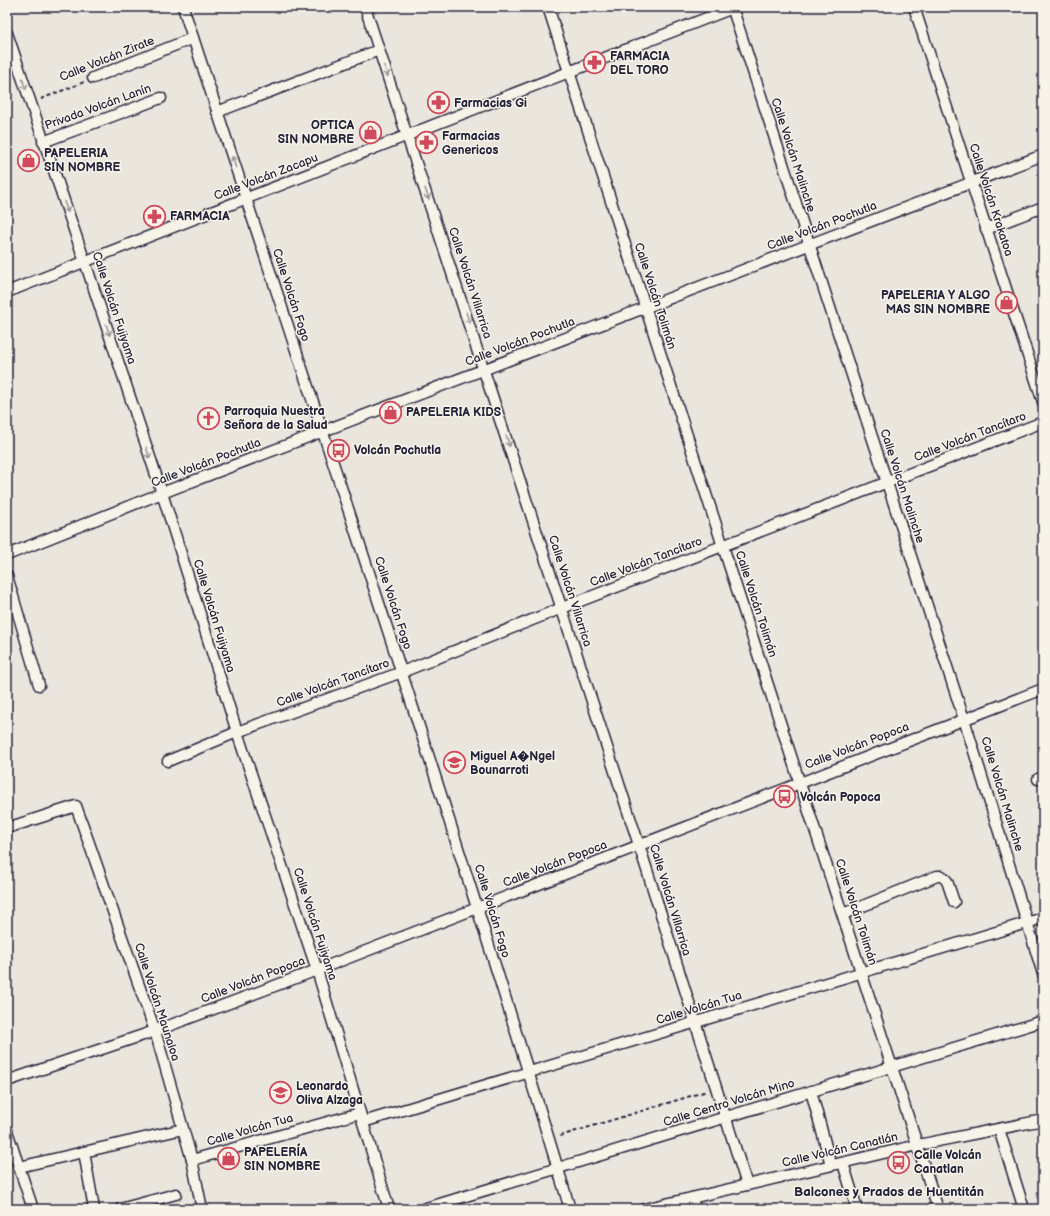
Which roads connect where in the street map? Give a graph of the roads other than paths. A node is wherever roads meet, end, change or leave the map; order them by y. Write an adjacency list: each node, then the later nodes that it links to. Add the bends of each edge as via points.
1 (183, 7): 7 (street, Calle Volcán Fogo)
2 (365, 7): 8 (street, Calle Volcán Villarrica)
3 (548, 7): 9 (street, Calle Volcán Tolimán)
4 (733, 7): 9 (street, Calle Volcán Zacapu); 20 (street, Calle Volcán Malinche)
5 (914, 7): 16 (street, Calle Volcán Krakatoa)
6 (7, 34): 14 (street, Calle Volcán Fujiyama, one-way to 14)
7 (193, 38): 10 (street, Calle Volcán Zirate); 12 (street, Calle Volcán Fogo)
8 (379, 50): 12 (street); 13 (street, Calle Volcán Villarrica, one-way to 13)
9 (568, 73): 13 (street, Calle Volcán Zacapu); 23 (street, Calle Volcán Tolimán)
10 (93, 78)
11 (161, 98): 14 (street, Privada Volcán Lanín)
12 (217, 112): 17 (street, Calle Volcán Fogo, one-way to 12)
13 (407, 136): 17 (street, Calle Volcán Zacapu); 24 (street, Calle Volcán Villarrica, one-way to 24)
14 (43, 142): 21 (street, Calle Volcán Fujiyama, one-way to 21)
15 (1043, 155): 16 (street, Calle Volcán Pochutla)
16 (972, 183): 19 (street, Calle Volcán Krakatoa); 20 (street, Calle Volcán Pochutla)
17 (246, 199): 21 (street, Calle Volcán Zacapu); 27 (street, Calle Volcán Fogo)
18 (1043, 207): 19 (street)
19 (986, 228): 25 (street, Calle Volcán Krakatoa)
20 (809, 245): 23 (street, Calle Volcán Pochutla); 28 (street, Calle Volcán Malinche)
21 (85, 262): 22 (street, Calle Volcán Zacapu); 29 (street, Calle Volcán Fujiyama, one-way to 29)
22 (7, 292)
23 (645, 308): 24 (street, Calle Volcán Pochutla); 30 (street, Calle Volcán Tolimán)
24 (485, 370): 27 (street, Calle Volcán Pochutla); 33 (street, Calle Volcán Villarrica, one-way to 33)
25 (1043, 402)
26 (1043, 422): 28 (street, Calle Volcán Tancítaro)
27 (323, 432): 29 (street, Calle Volcán Pochutla); 34 (street, Calle Volcán Fogo)
28 (888, 483): 30 (street, Calle Volcán Tancítaro); 37 (street, Calle Volcán Malinche)
29 (162, 494): 31 (street, Calle Volcán Pochutla); 38 (street, Calle Volcán Fujiyama)
30 (724, 547): 33 (street, Calle Volcán Tancítaro); 40 (street, Calle Volcán Tolimán)
31 (7, 555)
32 (7, 576): 35 (street)
33 (562, 608): 34 (street, Calle Volcán Tancítaro); 42 (street, Calle Volcán Villarrica)
34 (402, 672): 38 (street, Calle Volcán Tancítaro); 44 (street, Calle Volcán Fogo)
35 (39, 685)
36 (1043, 688): 37 (street, Calle Volcán Popoca)
37 (964, 719): 40 (street, Calle Volcán Popoca); 47 (street, Calle Volcán Malinche)
38 (237, 732): 39 (street, Calle Volcán Tancítaro); 48 (street, Calle Volcán Fujiyama)
39 (168, 762)
40 (800, 783): 42 (street, Calle Volcán Popoca); 45 (street, Calle Volcán Tolimán)
41 (7, 828): 53 (street, Calle Volcán Maunaloa, via 76,806)
42 (640, 845): 44 (street, Calle Volcán Popoca); 52 (street, Calle Volcán Villarrica)
43 (954, 902): 45 (street, via 947,881 942,876 937,876)
44 (478, 908): 48 (street, Calle Volcán Popoca); 55 (street, Calle Volcán Fogo)
45 (843, 914): 49 (street, Calle Volcán Tolimán)
46 (1043, 918): 47 (street, Calle Volcán Tua)
47 (1028, 923): 49 (street, Calle Volcán Tua); 50 (street, Calle Volcán Malinche)
48 (317, 970): 53 (street, Calle Volcán Popoca); 58 (street, Calle Volcán Fujiyama)
49 (862, 973): 52 (street, Calle Volcán Tua); 54 (street, Calle Volcán Tolimán)
50 (1043, 974)
51 (1043, 1021): 54 (street, Calle Centro Volcán Mino)
52 (695, 1023): 55 (street, Calle Volcán Tua); 59 (street, Calle Volcán Villarrica)
53 (155, 1031): 56 (street, Calle Volcán Popoca); 62 (street, Calle Volcán Maunaloa)
54 (892, 1067): 57 (street, Calle Centro Volcán Mino); 64 (street, Calle Volcán Tolimán)
55 (529, 1073): 58 (street, Calle Volcán Tua); 70 (street, Calle Volcán Fogo)
56 (7, 1081)
57 (811, 1091): 59 (street, Calle Centro Volcán Mino); 68 (street)
58 (362, 1118): 66 (street, Calle Volcán Tua); 78 (street, Calle Volcán Fujiyama)
59 (725, 1118): 70 (street, Calle Centro Volcán Mino); 71 (street, Calle Volcán Villarrica)
60 (1043, 1120): 61 (street, Calle Volcán Canatlán)
61 (999, 1129): 64 (street, Calle Volcán Canatlán); 85 (street)
62 (183, 1130): 65 (street); 66 (street, Calle Volcán Maunaloa)
63 (7, 1131): 69 (street)
64 (918, 1145): 67 (street, Calle Volcán Canatlán); 84 (street, Calle Volcán Tolimán)
65 (84, 1152): 69 (street); 75 (street)
66 (192, 1160): 77 (street, Calle Volcán Maunaloa)
67 (843, 1163): 68 (street, Calle Volcán Canatlán); 83 (street)
68 (832, 1165): 71 (street, Calle Volcán Canatlán)
69 (19, 1167): 74 (street)
70 (558, 1168): 79 (street, Calle Centro Volcán Mino); 80 (street, Calle Volcán Fogo)
71 (747, 1185): 73 (street, Calle Volcán Canatlán)
72 (176, 1194): 76 (street)
73 (692, 1198): 81 (street, Calle Volcán Canatlán); 82 (street)
74 (33, 1209)
75 (94, 1209)
76 (120, 1209)
77 (202, 1209)
78 (389, 1209)
79 (423, 1209)
80 (570, 1209)
81 (644, 1209)
82 (695, 1209)
83 (857, 1209)
84 (938, 1209)
85 (1024, 1209)

